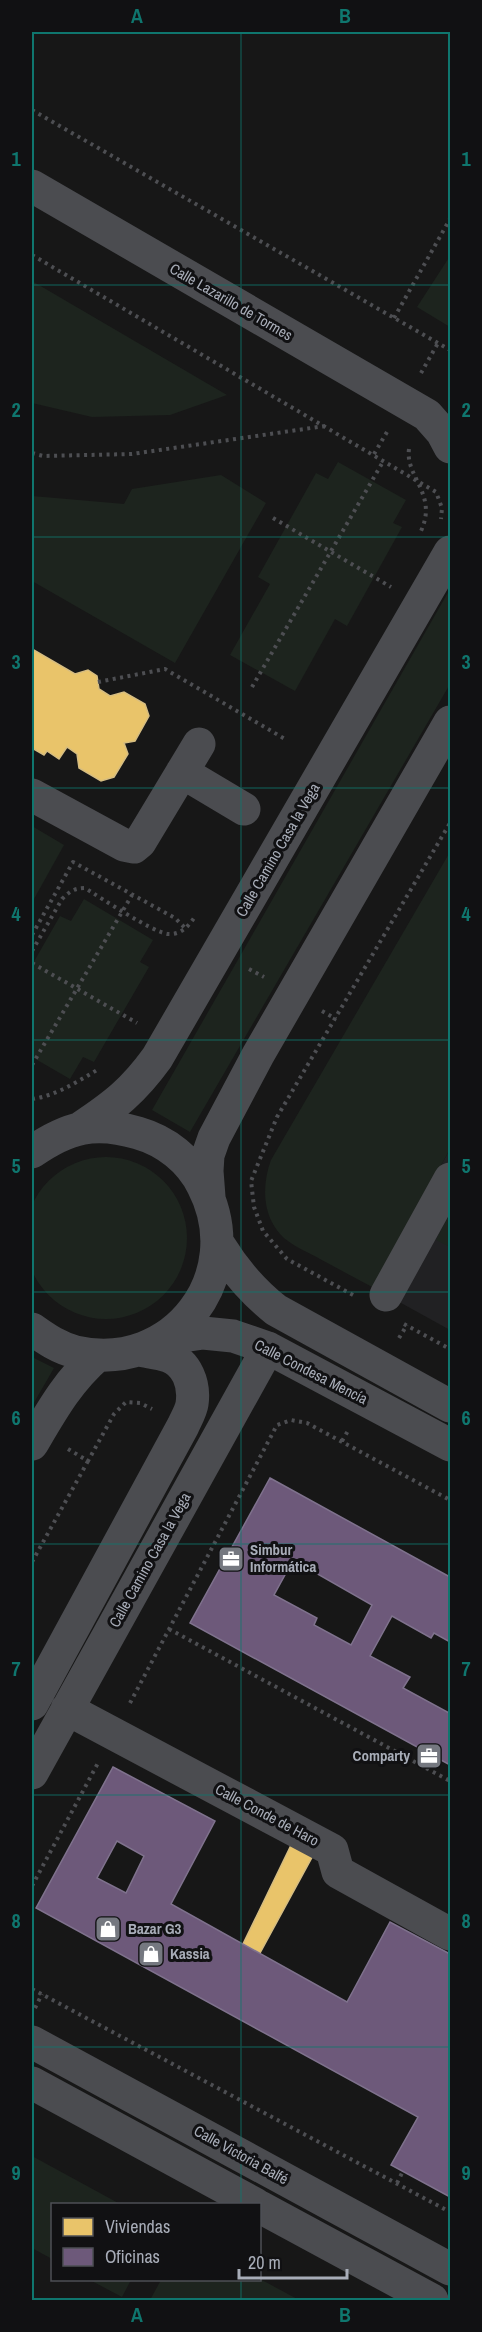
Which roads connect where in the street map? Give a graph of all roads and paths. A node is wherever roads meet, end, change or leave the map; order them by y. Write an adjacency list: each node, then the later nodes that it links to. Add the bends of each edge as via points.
1 (32, 110): 5 (path)
2 (32, 186): 7 (street, Calle Lazarillo de Tormes)
3 (450, 219): 5 (path)
4 (32, 255): 8 (path)
5 (394, 318): 6 (path)
6 (450, 350)
7 (436, 417): 9 (street, Calle Lazarillo de Tormes); 12 (path, via 410,444 408,454)
8 (326, 426): 10 (path, via 132,454); 11 (path)
9 (450, 447)
10 (32, 453)
11 (384, 460): 12 (path); 16 (path)
12 (418, 480): 14 (path, via 436,492); 15 (path, via 426,517)
13 (273, 518): 16 (path)
14 (445, 537): 36 (street, Calle Camino Casa la Vega)
15 (416, 538)
16 (331, 551): 18 (path); 22 (path)
17 (394, 576): 18 (path)
18 (389, 585): 19 (path); 20 (path)
19 (394, 589)
20 (383, 596)
21 (98, 682): 24 (path, via 165,669)
22 (252, 687)
23 (450, 723): 39 (street)
24 (285, 739)
25 (199, 744): 26 (street)
26 (182, 772): 27 (street, via 134,847); 28 (street)
27 (32, 795)
28 (244, 809)
29 (450, 823): 40 (path)
30 (132, 895): 32 (path); 33 (path, via 175,918); 34 (path, via 74,862)
31 (200, 908): 33 (path)
32 (123, 911): 33 (path, via 160,932); 35 (path, via 85,888 77,888 62,899); 38 (path)
33 (186, 929): 36 (path)
34 (32, 935)
35 (32, 951)
36 (219, 951): 39 (path); 45 (street, Calle Camino Casa la Vega, via 140,1081 119,1102)
37 (32, 963): 38 (path)
38 (77, 988): 41 (path); 42 (path)
39 (294, 995): 40 (path); 47 (street, via 214,1138 208,1155)
40 (336, 1019): 49 (path, via 277,1117 251,1181 254,1207 263,1231 287,1259)
41 (143, 1026)
42 (32, 1065)
43 (104, 1065): 44 (path, via 74,1084)
44 (32, 1099)
45 (50, 1138): 47 (street, via 116,1126 154,1137 183,1158)
46 (450, 1179): 49 (street)
47 (209, 1197): 48 (street)
48 (219, 1245): 51 (street, via 207,1290 196,1307 182,1324); 56 (street, via 235,1272 276,1310)
49 (381, 1304): 53 (path)
50 (32, 1329): 54 (street, Calle Condesa Mencía, via 74,1352)
51 (151, 1344): 52 (street, Calle Condesa Mencía, via 203,1334 233,1335); 54 (street, Calle Condesa Mencía, via 118,1354); 63 (street, via 183,1365 193,1391 192,1406)
52 (268, 1348): 58 (street, Calle Condesa Mencía); 64 (street, Calle Camino Casa la Vega)
53 (450, 1349)
54 (98, 1355): 57 (street, via 68,1385)
55 (126, 1402): 59 (path, via 114,1414)
56 (450, 1406)
57 (35, 1438): 59 (path)
58 (450, 1445)
59 (88, 1461): 61 (path)
60 (450, 1500): 62 (path, via 307,1423 291,1420 277,1425)
61 (32, 1562)
62 (169, 1629): 65 (path); 67 (path)
63 (32, 1704)
64 (68, 1709): 65 (street, Calle Conde de Haro); 66 (street, Calle Camino Casa la Vega)
65 (114, 1733): 68 (path); 69 (street, Calle Conde de Haro, via 332,1850 338,1872)
66 (32, 1773)
67 (450, 1781)
68 (32, 1886)
69 (450, 1935)
70 (32, 1989): 71 (path)
71 (42, 1994): 72 (path); 76 (path)
72 (32, 2014)
73 (32, 2042): 80 (street, Calle Victoria Balfé)
74 (32, 2083): 77 (street)
75 (403, 2171): 76 (path)
76 (397, 2183): 79 (path)
77 (251, 2203)
78 (261, 2208): 81 (street)
79 (450, 2212)
80 (450, 2270)
81 (432, 2301)

